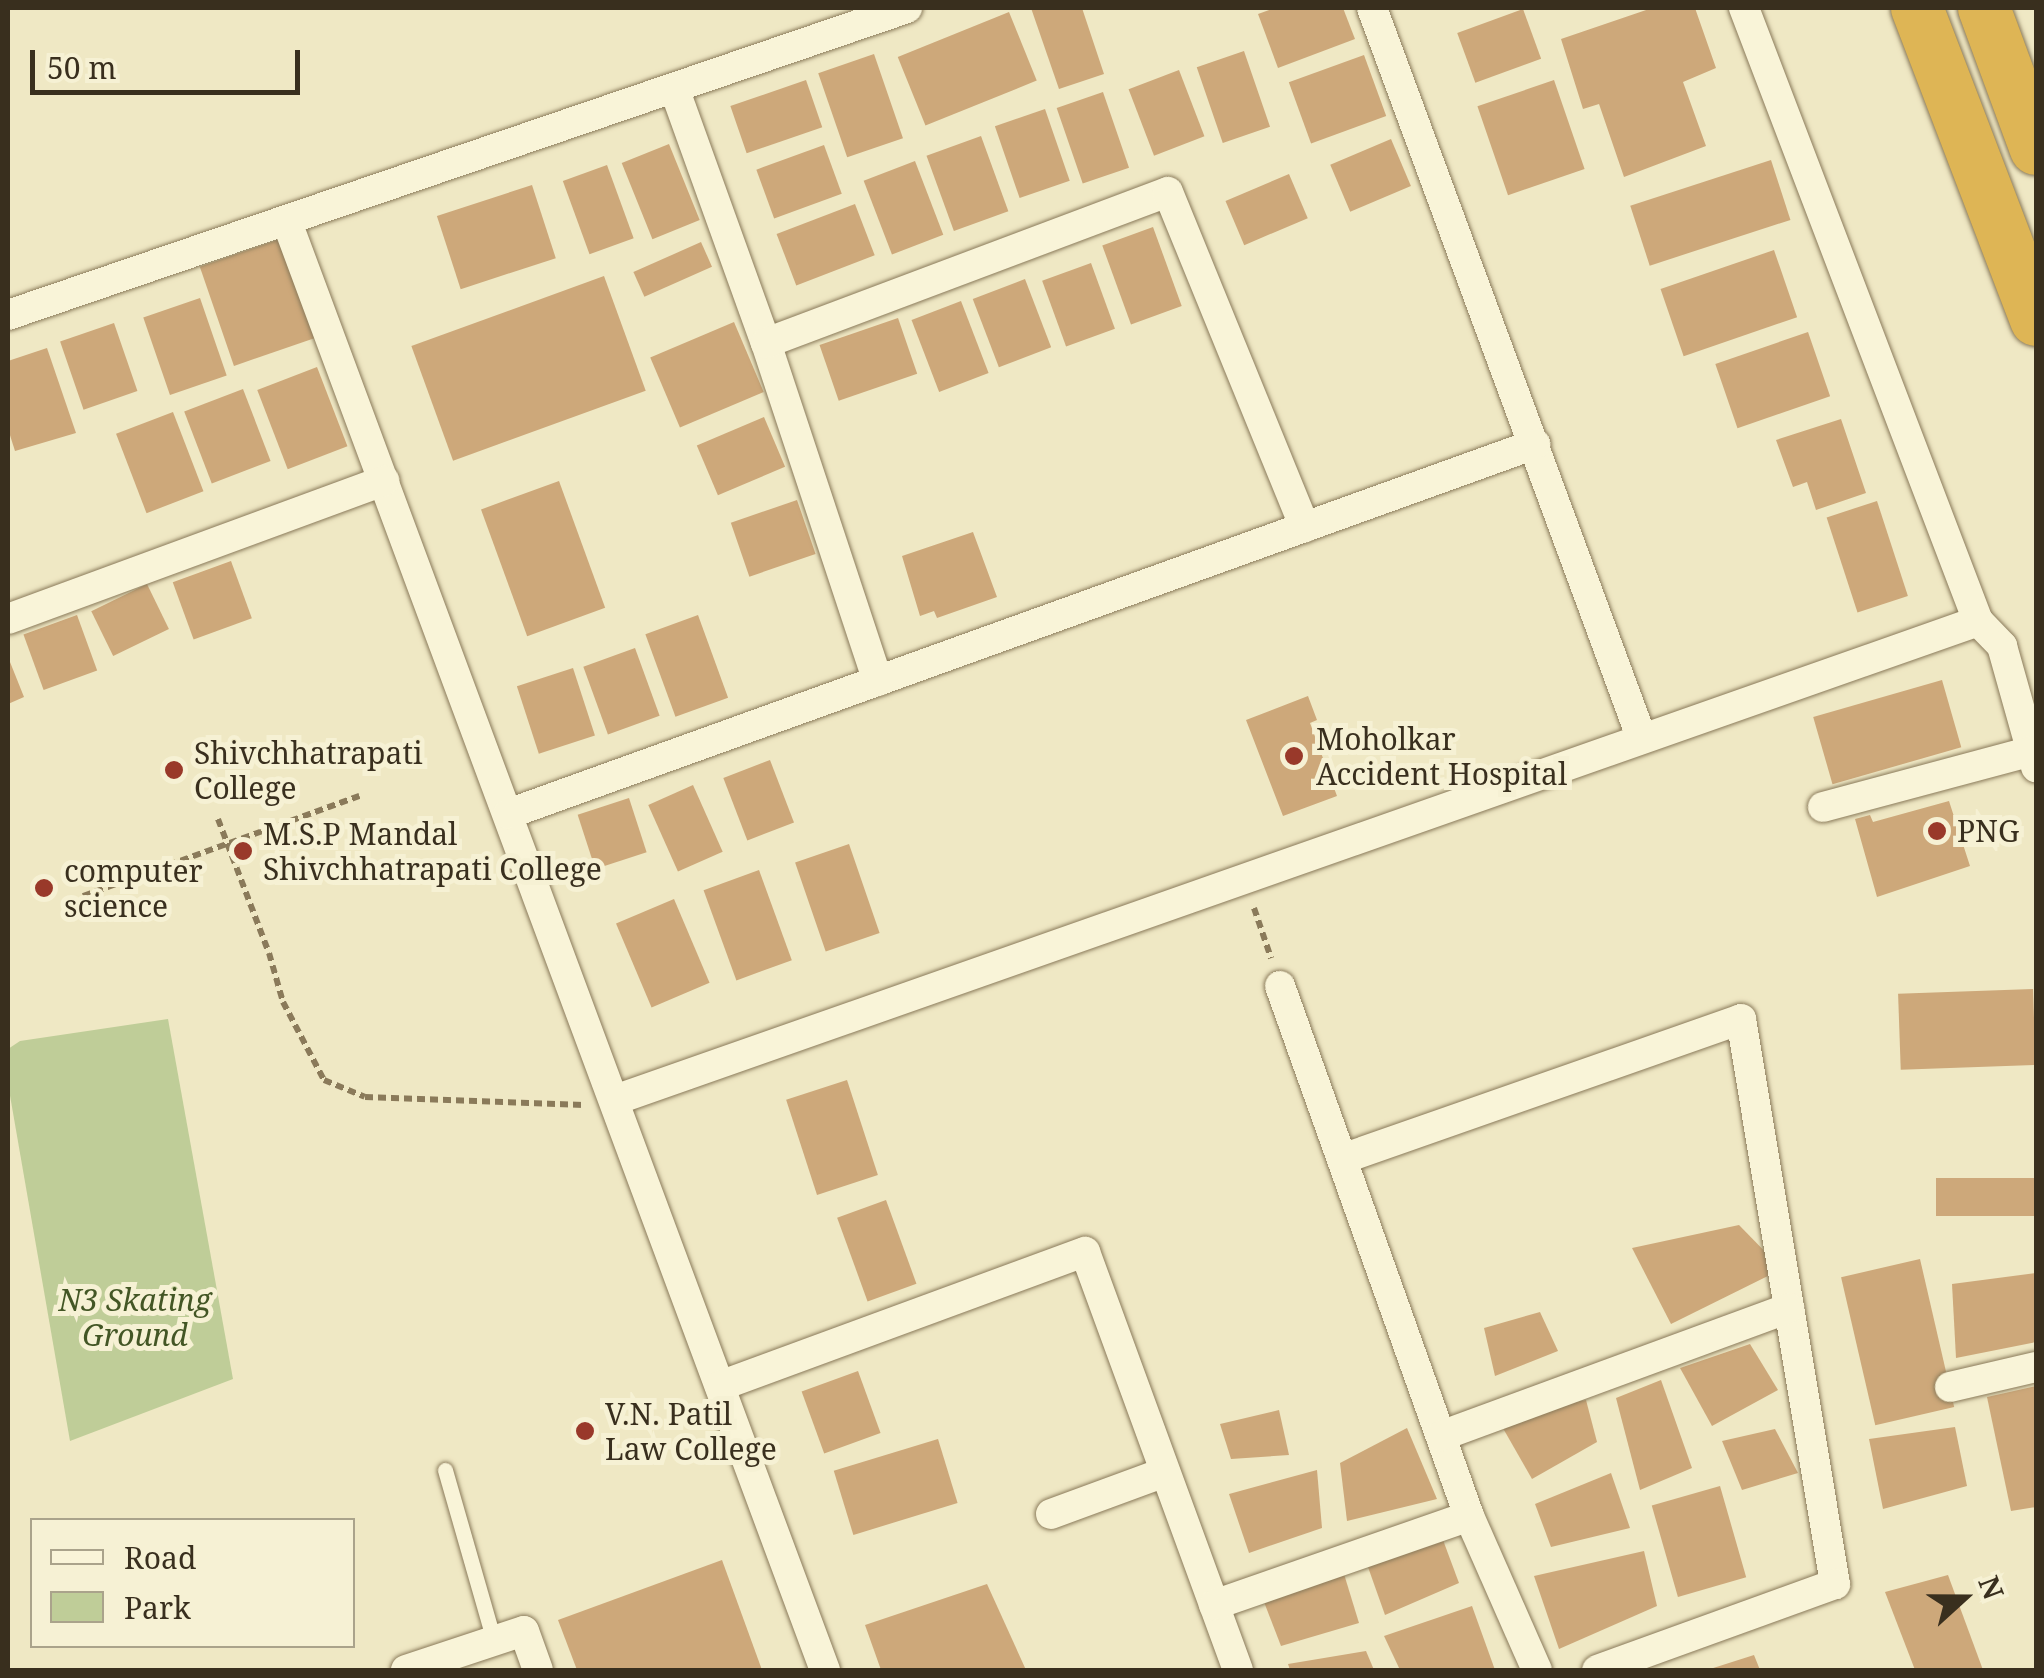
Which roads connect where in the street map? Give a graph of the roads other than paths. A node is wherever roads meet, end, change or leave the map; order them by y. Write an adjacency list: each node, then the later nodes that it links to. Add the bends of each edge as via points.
1 (907, 8): 6 (street)
2 (1372, 8): 12 (street)
3 (1744, 8): 16 (street)
4 (1917, 8): 10 (highway)
5 (1984, 8): 7 (highway)
6 (674, 88): 8 (street); 11 (street)
7 (2036, 149)
8 (286, 222): 9 (street); 13 (street)
9 (8, 316)
10 (2036, 320)
11 (766, 344): 14 (street, via 1168,192); 17 (street)
12 (1535, 444): 14 (street); 18 (street)
13 (384, 481): 15 (street); 21 (street)
14 (1305, 527): 17 (street)
15 (8, 619)
16 (1978, 621): 18 (street); 19 (street, via 2002,646)
17 (878, 682): 21 (street)
18 (1642, 739): 23 (street)
19 (2034, 759): 20 (street)
20 (1822, 807)
21 (508, 814): 23 (street)
22 (1280, 986): 24 (street)
23 (614, 1100): 27 (street)
24 (1342, 1160): 25 (street, via 1740,1018); 29 (street)
25 (1789, 1308): 29 (street); 41 (street, via 1835,1584)
26 (2036, 1367): 28 (street)
27 (720, 1386): 31 (street, via 1085,1252); 38 (street)
28 (1950, 1388)
29 (1440, 1436): 33 (street)
30 (445, 1470): 35 (lane)
31 (1165, 1472): 32 (street); 34 (street)
32 (1051, 1514)
33 (1469, 1516): 34 (street); 40 (street)
34 (1214, 1604): 39 (street)
35 (494, 1640): 36 (street); 37 (street, via 524,1631)
36 (406, 1670)
37 (538, 1670)
38 (825, 1670)
39 (1238, 1670)
40 (1537, 1670)
41 (1597, 1670)

